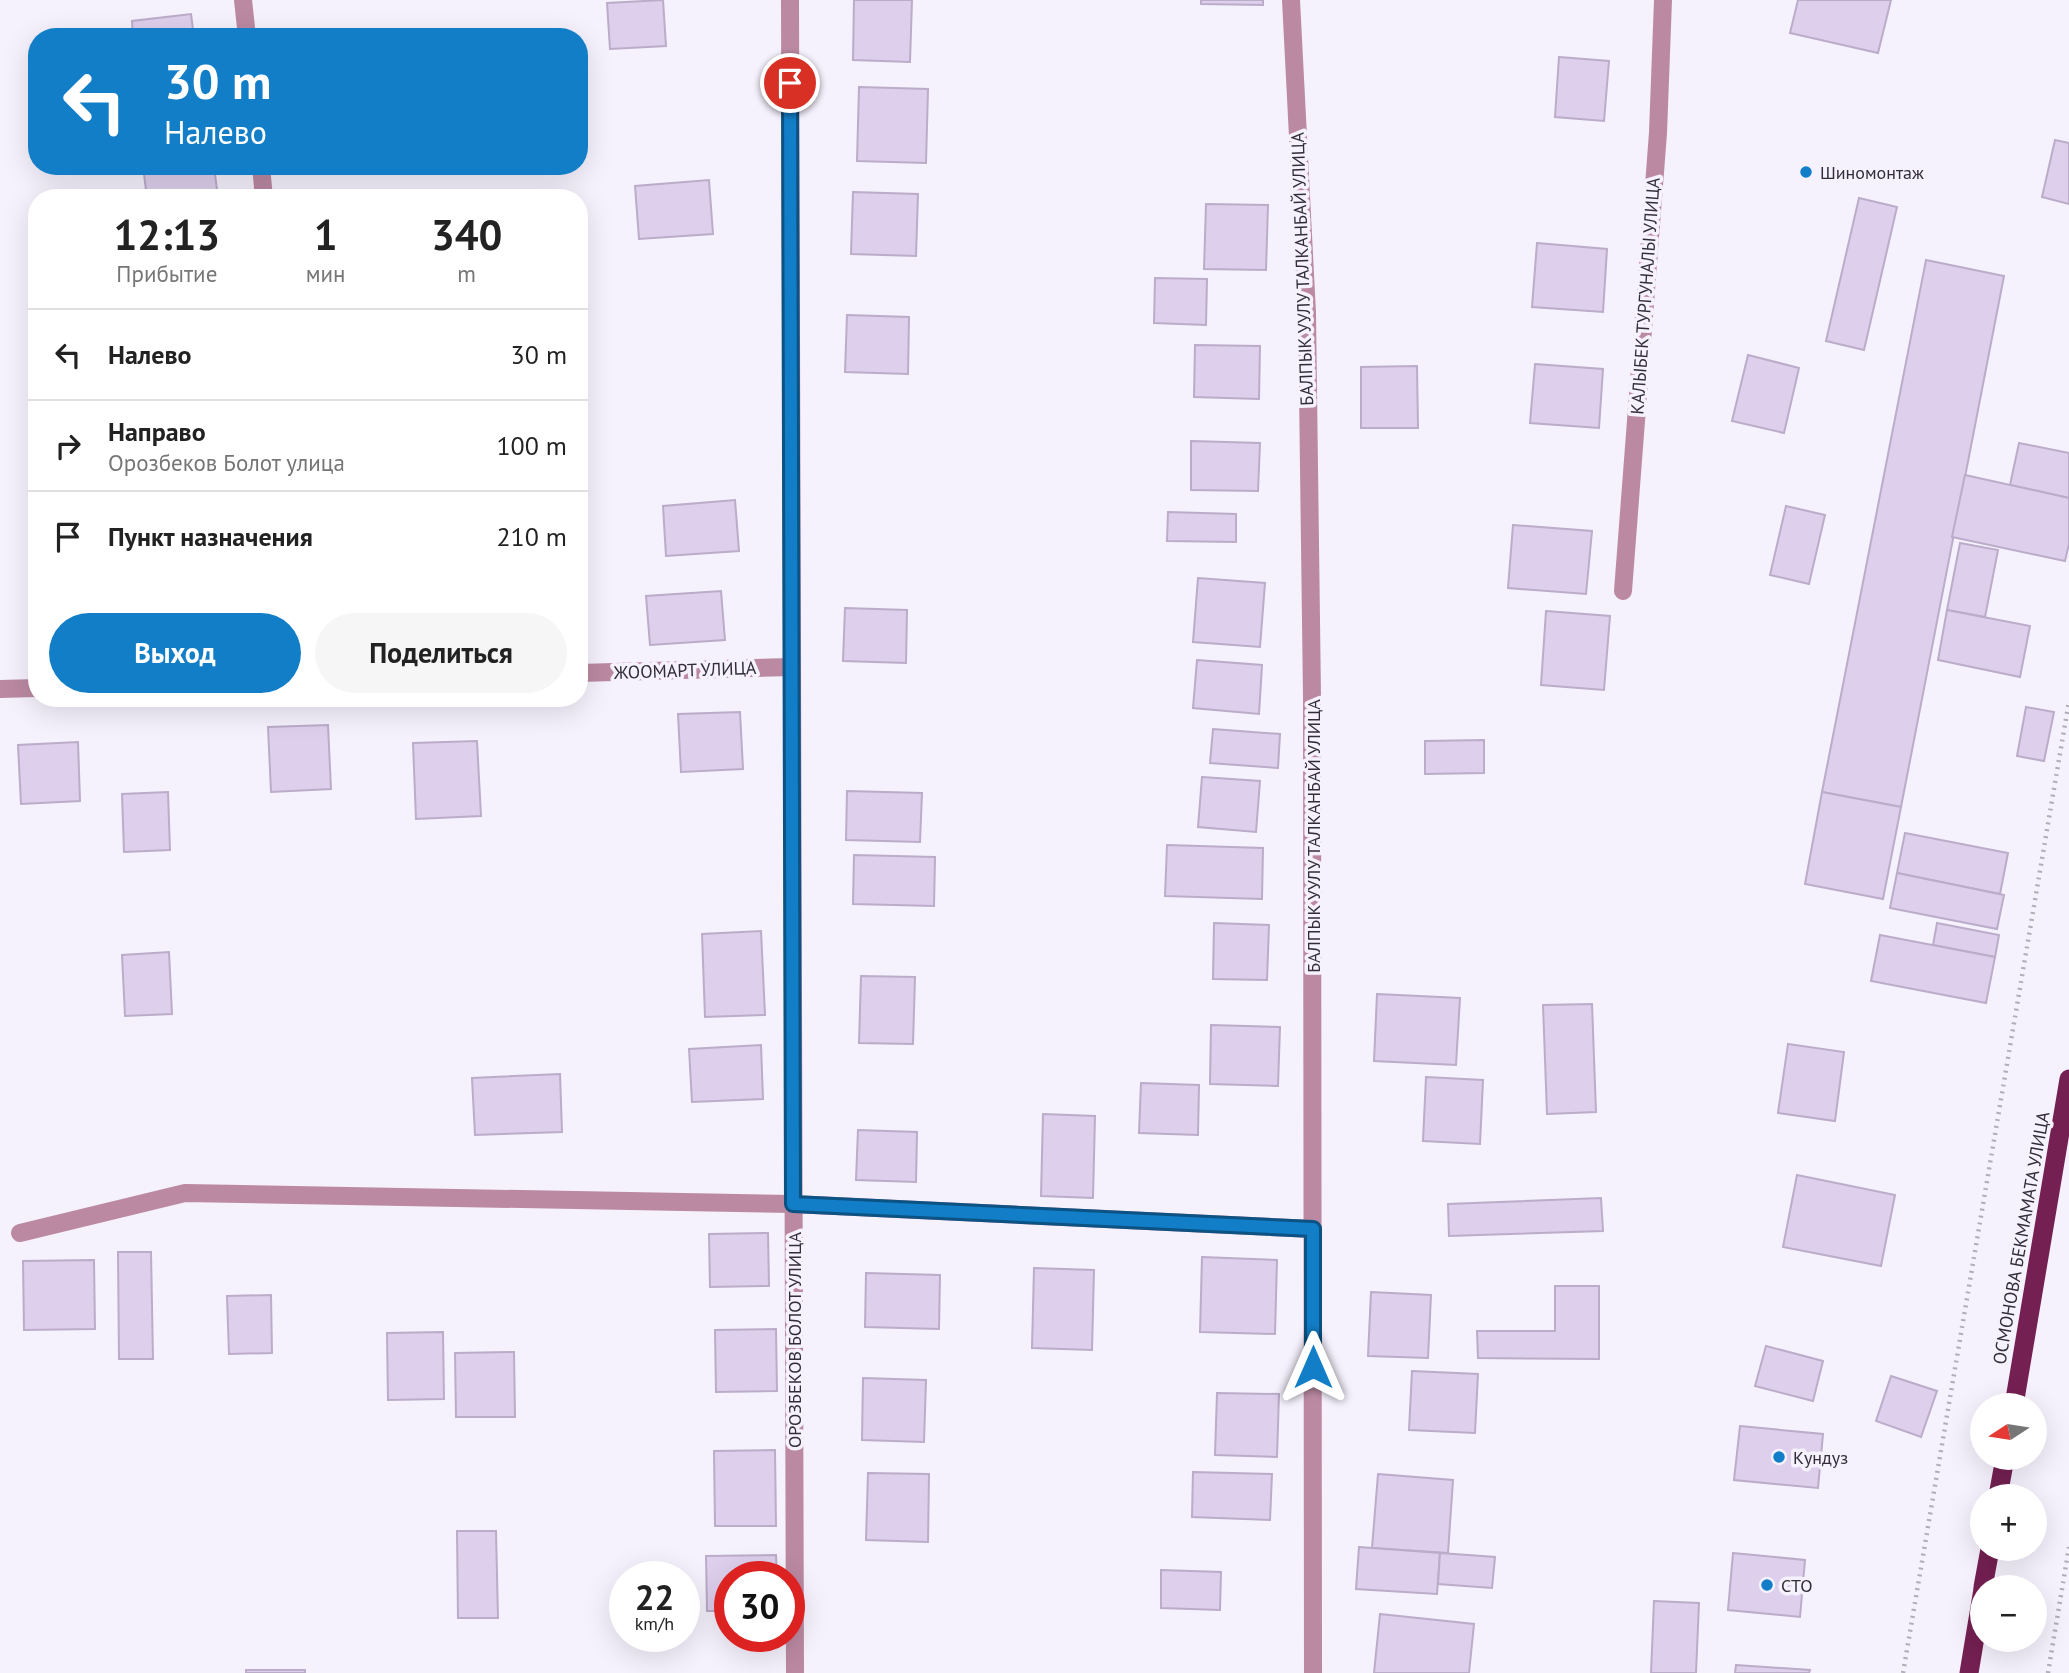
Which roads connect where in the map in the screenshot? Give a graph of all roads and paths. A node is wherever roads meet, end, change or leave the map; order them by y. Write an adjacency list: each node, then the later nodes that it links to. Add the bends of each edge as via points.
1 (243, 0): 5 (street)
2 (790, 0): 7 (street, ОРОЗБЕКОВ БОЛОТ УЛИЦА)
3 (1291, 0): 14 (street, БАЛПЫК УУЛУ ТАЛКАНБАЙ УЛИЦА, via 1307,327)
4 (1662, 0): 6 (street, КАЛЫБЕК ТУРГУНАЛЫ УЛИЦА, via 1657,147)
5 (246, 28)
6 (1623, 591)
7 (791, 667): 8 (street, ЖООМАРТ УЛИЦА); 13 (street, ОРОЗБЕКОВ БОЛОТ УЛИЦА)
8 (588, 673)
9 (28, 688): 10 (street)
10 (0, 689)
11 (2069, 701): 21 (path)
12 (2069, 1079): 16 (highway, ОСМОНОВА БЕКМАМАТА УЛИЦА)
13 (793, 1204): 14 (street); 15 (street, via 185,1193); 19 (street, ОРОЗБЕКОВ БОЛОТ УЛИЦА)
14 (1313, 1229): 20 (street, БАЛПЫК УУЛУ ТАЛКАНБАЙ УЛИЦА)
15 (20, 1233)
16 (2016, 1393)
17 (2069, 1548): 23 (path)
18 (1972, 1652): 22 (highway)
19 (795, 1673)
20 (1313, 1673)
21 (1903, 1673)
22 (1969, 1673)
23 (2048, 1673)

